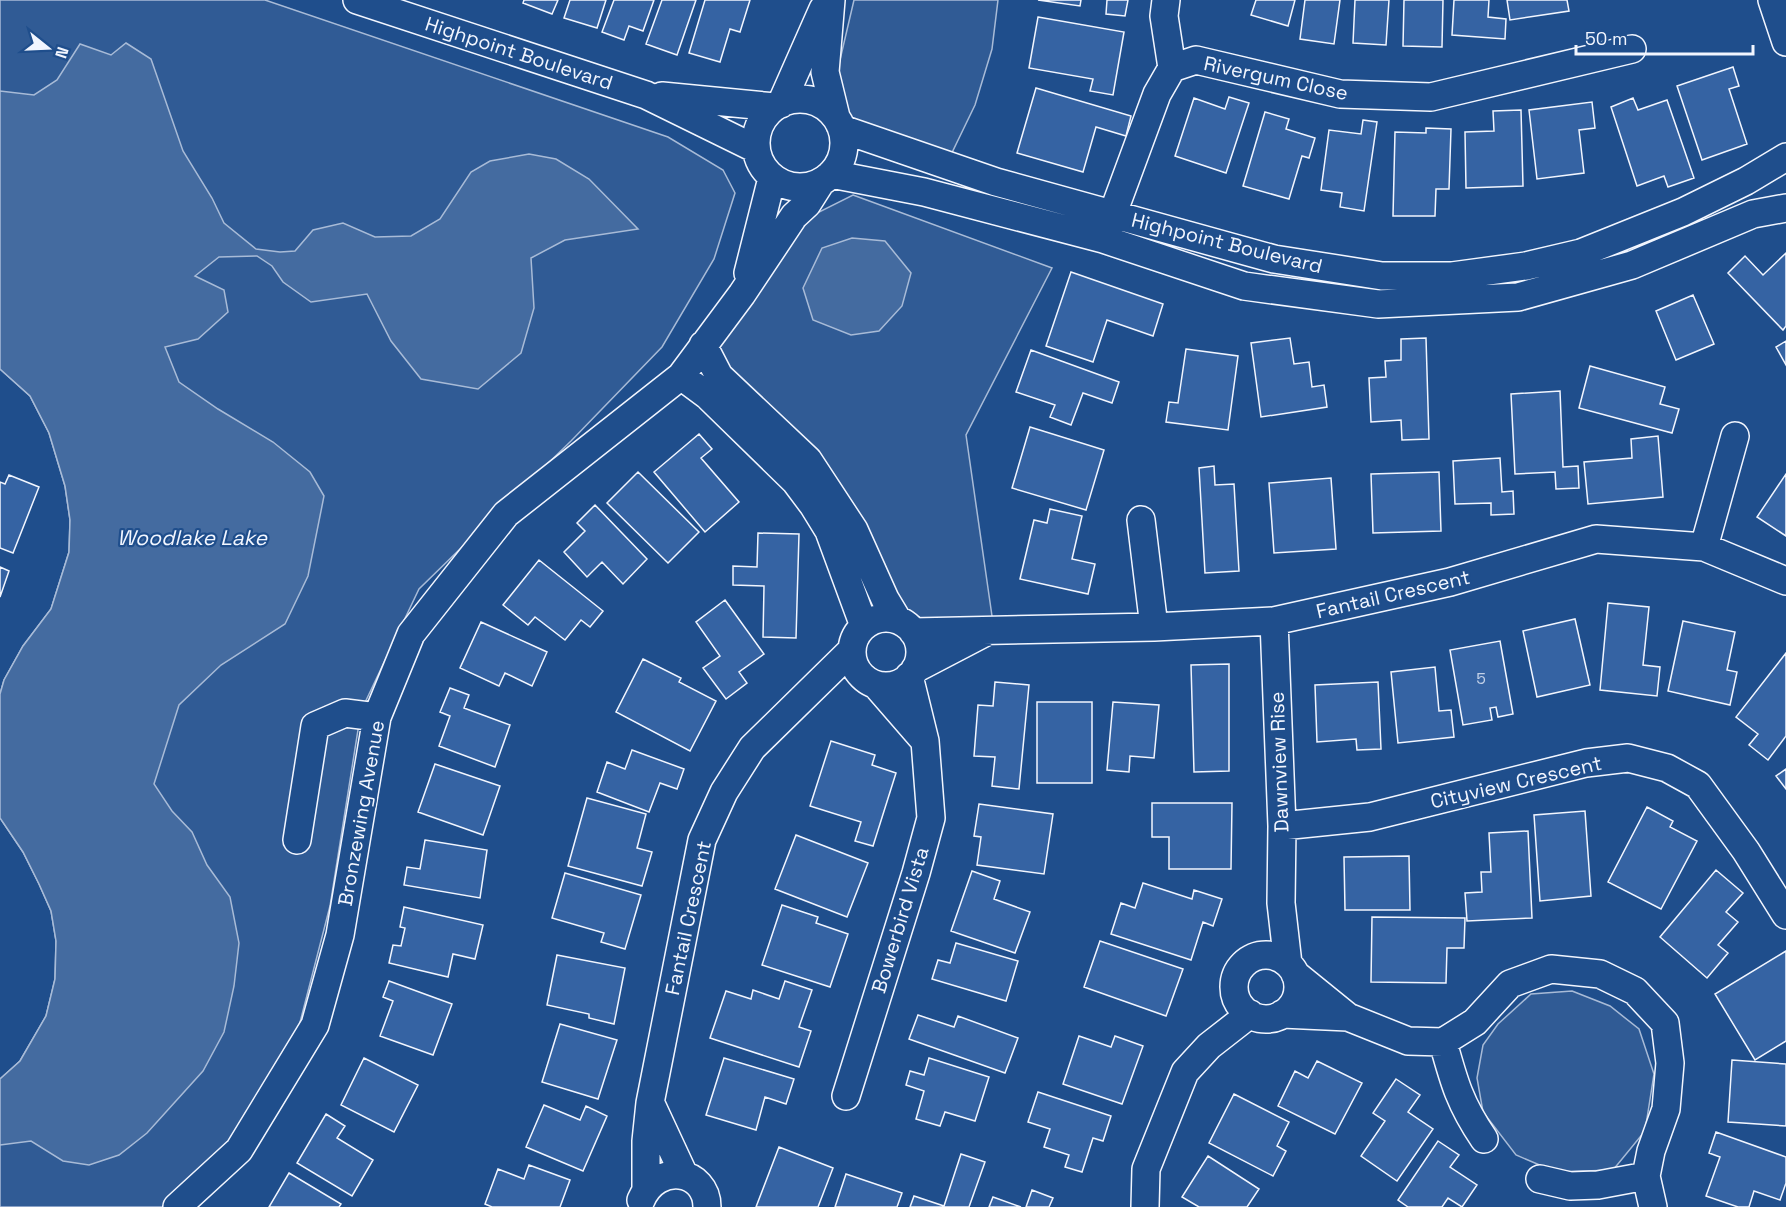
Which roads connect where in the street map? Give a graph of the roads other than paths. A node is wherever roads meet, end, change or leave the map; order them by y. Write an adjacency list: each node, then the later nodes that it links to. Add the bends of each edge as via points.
1 (357, 0): 8 (street, Highpoint Boulevard)
2 (829, 0): 9 (street); 10 (street, via 825,72)
3 (1166, 0): 7 (street, via 1164,16)
4 (1772, 0): 5 (street)
5 (1786, 42)
6 (1632, 49): 7 (street, Rivergum Close, via 1431,98 1340,94 1196,60)
7 (1172, 68): 16 (street, via 1157,94)
8 (646, 95): 9 (street, Highpoint Boulevard); 11 (street, Highpoint Boulevard)
9 (778, 106): 10 (street, via 805,99 827,108); 11 (street, via 760,126)
10 (838, 121): 14 (street, via 844,151); 16 (street, Highpoint Boulevard, via 846,130 996,182)
11 (756, 149): 13 (street)
12 (1786, 158): 16 (street, Highpoint Boulevard, via 1683,212 1581,253 1526,266 1452,276 1382,276)
13 (772, 178): 14 (street, via 796,188 809,187); 17 (street, Bronzewing Avenue)
14 (826, 178): 16 (street, Highpoint Boulevard); 17 (street, Bronzewing Avenue, via 794,216)
15 (1786, 208): 16 (street, Highpoint Boulevard, via 1753,214 1632,265 1518,297 1378,304 1244,285)
16 (1108, 227)
17 (742, 294): 18 (street, Bronzewing Avenue)
18 (703, 345): 19 (street, Bronzewing Avenue); 26 (street, via 719,376 808,460 854,530 885,599)
19 (681, 376): 25 (street, via 708,396 795,481 813,505 829,531); 33 (street, Bronzewing Avenue, via 506,514 411,634)
20 (1735, 436): 22 (street)
21 (1141, 520): 27 (street)
22 (1704, 547): 23 (street, Fantail Crescent); 24 (street, Fantail Crescent, via 1596,539 1450,582)
23 (1786, 581)
24 (1274, 621): 27 (street, Fantail Crescent); 35 (street, Dawnview Rise)
25 (864, 626): 26 (street, via 885,617); 29 (street, via 857,633)
26 (905, 626): 28 (street, Fantail Crescent); 30 (street, via 918,640 920,650)
27 (1154, 627): 28 (street, Fantail Crescent)
28 (988, 632): 30 (street, Fantail Crescent)
29 (852, 650): 31 (street, via 857,670); 32 (street, Fantail Crescent)
30 (912, 673): 31 (street, via 888,686); 34 (street, Bowerbird Vista)
31 (870, 682): 32 (street, Fantail Crescent); 34 (street)
32 (807, 694): 46 (street, Fantail Crescent, via 752,748 724,792 702,840)
33 (377, 717): 36 (street, via 345,713 315,726); 52 (street, Bronzewing Avenue, via 340,935 315,1025 239,1150)
34 (925, 741): 45 (street, Bowerbird Vista, via 931,818)
35 (1281, 826): 37 (street, Dawnview Rise); 38 (street, Cityview Crescent, via 1370,817 1586,763 1628,758 1667,768 1698,785)
36 (297, 840)
37 (1281, 903): 39 (street, Dawnview Rise); 40 (street, Dawnview Rise)
38 (1786, 915)
39 (1263, 955): 40 (street, via 1277,957); 41 (street, via 1252,958 1237,974 1234,986)
40 (1292, 969): 42 (street, via 1298,985 1296,996); 43 (street)
41 (1243, 1006): 42 (street, via 1260,1018); 54 (street, via 1185,1072 1146,1169)
42 (1282, 1014): 43 (street)
43 (1348, 1017): 44 (street, via 1408,1041)
44 (1443, 1042): 47 (street, via 1458,1094); 49 (street, via 1475,1022 1510,984 1551,969 1600,974 1635,991 1665,1023 1670,1063 1666,1108)
45 (846, 1096)
46 (650, 1103): 48 (street); 51 (street, Fantail Crescent)
47 (1484, 1139)
48 (684, 1175): 51 (street, via 656,1179); 53 (street, via 703,1190)
49 (1646, 1176): 50 (street, via 1570,1186); 55 (street)
50 (1540, 1179)
51 (640, 1201)
52 (177, 1207)
53 (707, 1207)
54 (1145, 1207)
55 (1653, 1207)

